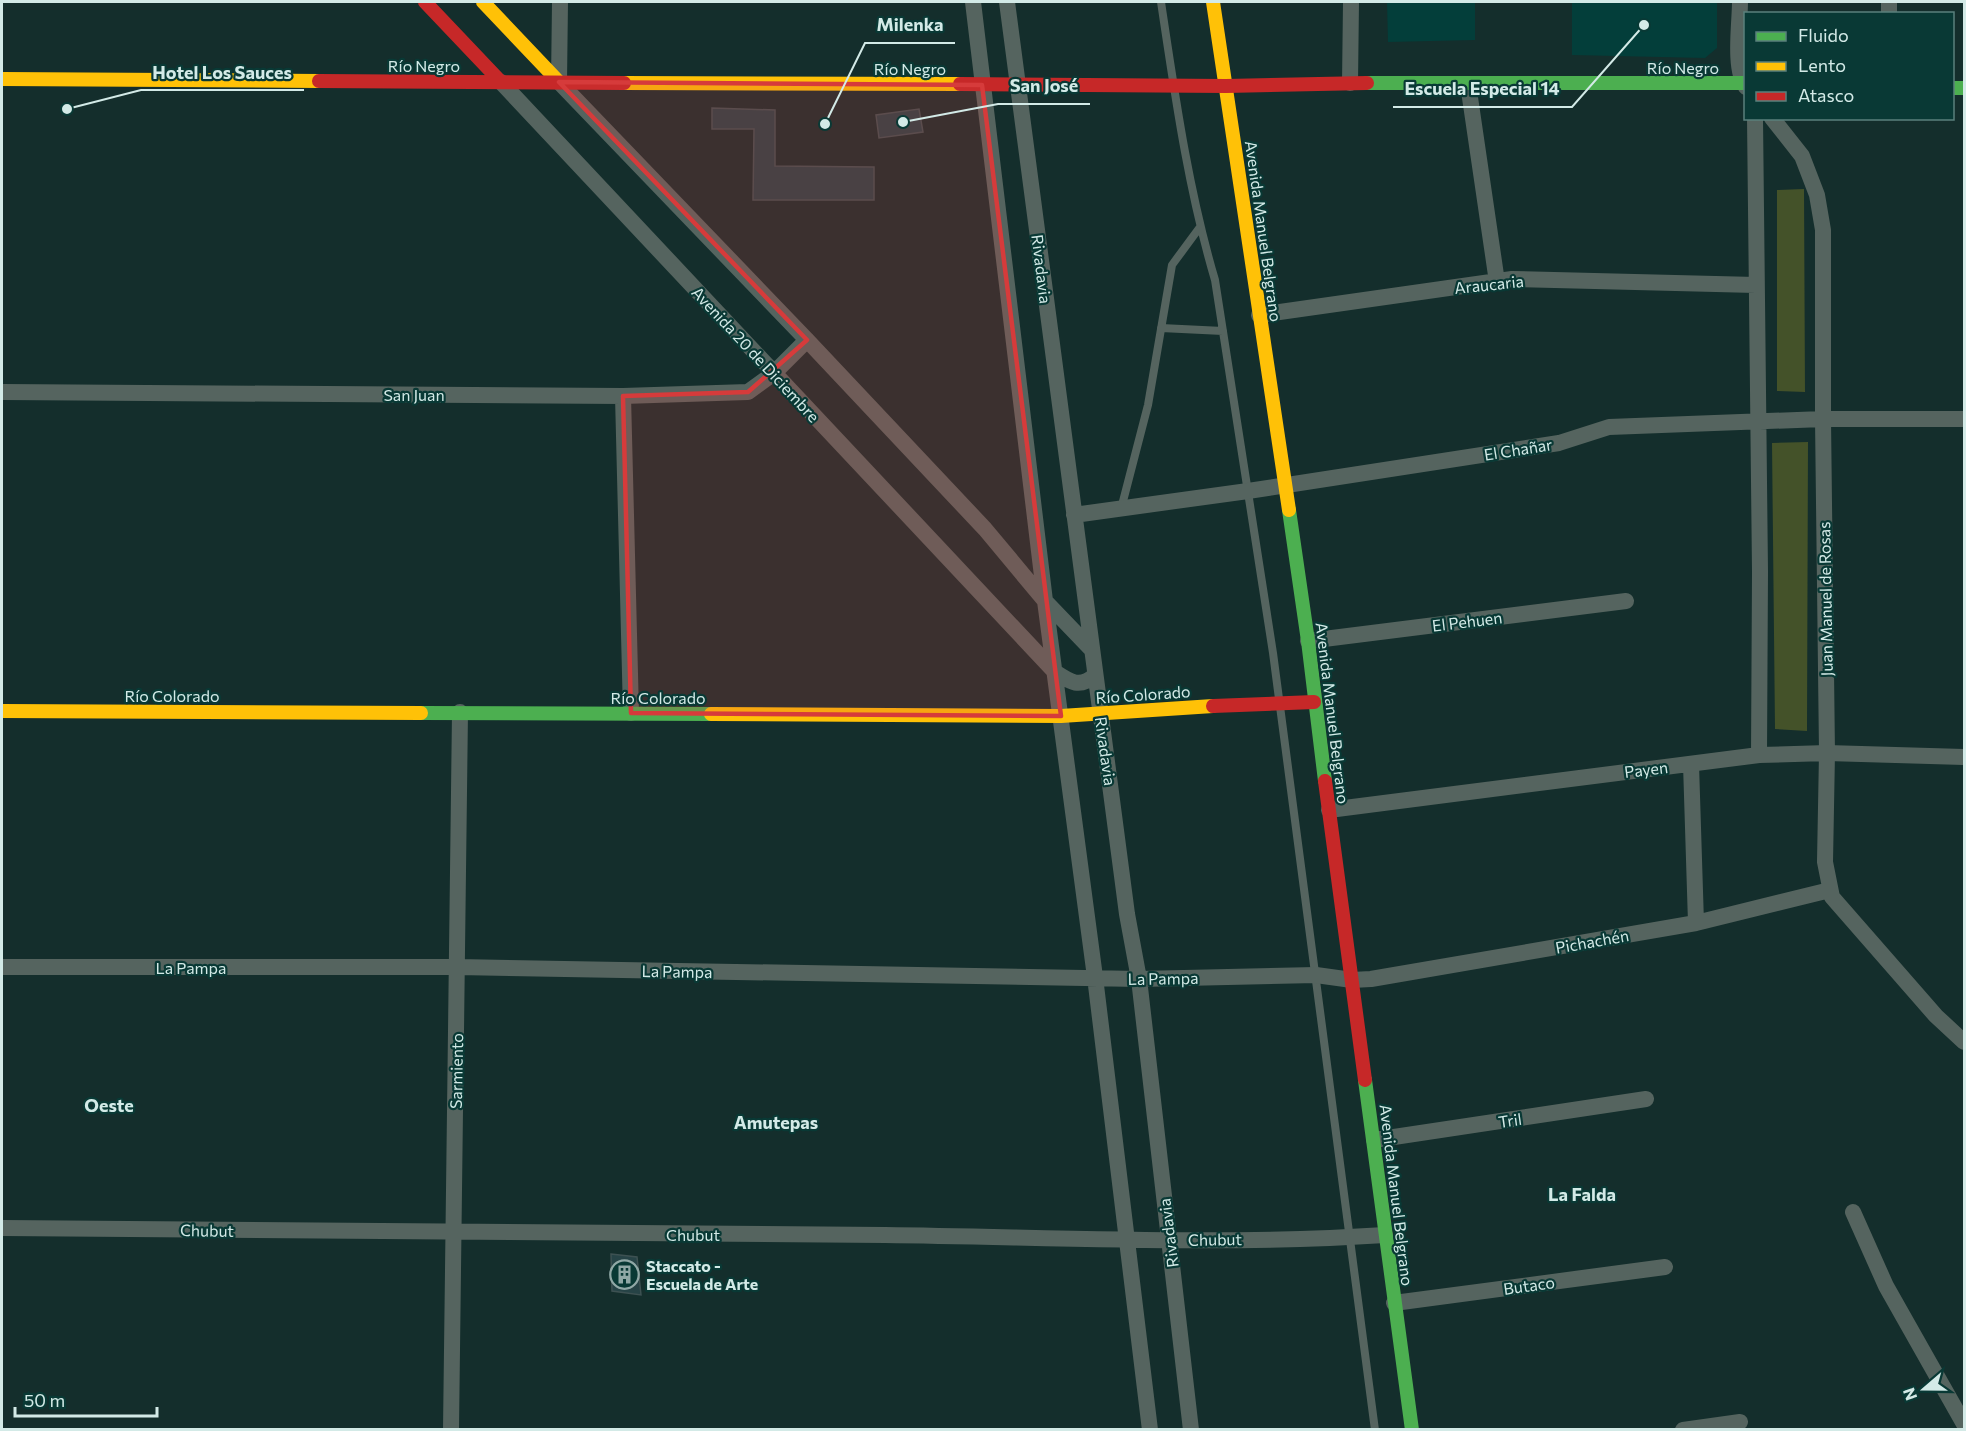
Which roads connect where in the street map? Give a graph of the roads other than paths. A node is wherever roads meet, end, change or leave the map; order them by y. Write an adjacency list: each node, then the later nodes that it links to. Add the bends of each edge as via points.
1 (425, 2): 12 (street, Avenida 20 de Diciembre)
2 (483, 2): 13 (street)
3 (560, 2): 13 (street)
4 (973, 2): 17 (street)
5 (1007, 2): 18 (street, Rivadavia)
6 (1161, 2): 19 (lane)
7 (1213, 2): 20 (street, Avenida Manuel Belgrano)
8 (1351, 2): 14 (street)
9 (1740, 2): 11 (street, via 1739,63)
10 (2, 79): 12 (street, Río Negro)
11 (1744, 80)
12 (501, 82): 13 (street, Río Negro); 30 (street, Avenida 20 de Diciembre)
13 (560, 82): 17 (street, Río Negro); 29 (street)
14 (1350, 83): 15 (street, Río Negro); 20 (street, Río Negro)
15 (1468, 84): 16 (street, Río Negro); 24 (street)
16 (1744, 84)
17 (982, 85): 18 (street, Río Negro); 40 (street)
18 (1019, 85): 19 (street, Río Negro); 39 (street, Rivadavia)
19 (1173, 86): 20 (street, Río Negro); 23 (lane)
20 (1226, 86): 26 (street, Avenida Manuel Belgrano)
21 (1755, 120): 25 (street)
22 (1774, 120): 33 (street, Juan Manuel de Rosas, via 1802,156 1817,195 1823,230)
23 (1200, 227): 27 (lane, via 1172,265); 28 (lane, via 1215,280)
24 (1497, 282): 25 (street, Araucaria, via 1512,279); 26 (street, Araucaria)
25 (1756, 285): 35 (street)
26 (1259, 315): 36 (street, Avenida Manuel Belgrano)
27 (1161, 328): 28 (lane); 38 (lane, via 1148,405)
28 (1223, 331): 37 (lane)
29 (807, 340): 30 (street, San Juan); 40 (street, via 984,529)
30 (774, 373): 32 (street, San Juan, via 748,392); 44 (street, Avenida 20 de Diciembre)
31 (2, 392): 32 (street, San Juan)
32 (623, 396): 50 (street)
33 (1822, 419): 34 (street, El Chañar); 35 (street, El Chañar); 53 (street, Juan Manuel de Rosas)
34 (1965, 419)
35 (1758, 421): 36 (street, El Chañar, via 1609,427 1559,442); 54 (street)
36 (1285, 486): 37 (street, El Chañar); 42 (street, Avenida Manuel Belgrano)
37 (1248, 491): 38 (street, El Chañar); 46 (lane)
38 (1121, 509): 39 (street, El Chañar)
39 (1074, 515): 43 (street, Rivadavia)
40 (1045, 601): 43 (street); 44 (street)
41 (1626, 601): 42 (street, El Pehuen)
42 (1308, 641): 47 (street, Avenida Manuel Belgrano)
43 (1092, 650): 45 (street, Rivadavia)
44 (1055, 672): 45 (street, Avenida 20 de Diciembre, via 1077,683 1088,682); 52 (street)
45 (1095, 675): 51 (street, Rivadavia)
46 (1279, 702): 47 (street, Río Colorado); 51 (street, Río Colorado); 62 (lane)
47 (1314, 702): 57 (street, Avenida Manuel Belgrano)
48 (2, 711): 49 (street, Río Colorado)
49 (460, 712): 50 (street, Río Colorado); 61 (street, Sarmiento)
50 (631, 713): 52 (street, Río Colorado)
51 (1100, 713): 52 (street, Río Colorado); 64 (street, Rivadavia)
52 (1061, 716): 63 (street)
53 (1827, 753): 54 (street, Payen); 55 (street, Payen); 58 (street, Juan Manuel de Rosas, via 1826,862)
54 (1759, 755): 56 (street, Payen)
55 (1965, 758)
56 (1691, 764): 57 (street, Payen); 59 (street)
57 (1329, 810): 65 (street, Avenida Manuel Belgrano)
58 (1830, 890): 59 (street, Pichachén); 66 (street, Juan Manuel de Rosas, via 1936,1016)
59 (1696, 923): 65 (street, Pichachén)
60 (2, 967): 61 (street, La Pampa)
61 (458, 967): 63 (street, La Pampa); 71 (street, Sarmiento)
62 (1316, 975): 64 (street, La Pampa); 65 (street, La Pampa); 73 (lane)
63 (1095, 978): 64 (street, La Pampa); 74 (street)
64 (1139, 979): 75 (street, Rivadavia)
65 (1352, 980): 68 (street, Avenida Manuel Belgrano)
66 (1965, 1042)
67 (1646, 1099): 68 (street, Tril)
68 (1374, 1140): 72 (street, Avenida Manuel Belgrano)
69 (1853, 1212): 79 (street, via 1886,1286)
70 (2, 1228): 71 (street, Chubut)
71 (452, 1232): 74 (street, Chubut); 80 (street, Sarmiento)
72 (1385, 1234): 73 (street, Chubut); 77 (street, Avenida Manuel Belgrano)
73 (1350, 1237): 75 (street, Chubut); 83 (lane)
74 (1127, 1238): 75 (street, Chubut); 81 (street)
75 (1168, 1240): 82 (street, Rivadavia)
76 (1665, 1267): 77 (street, Butaco)
77 (1394, 1303): 84 (street, Avenida Manuel Belgrano)
78 (1740, 1422): 85 (street)
79 (1965, 1424)
80 (451, 1430)
81 (1150, 1430)
82 (1191, 1430)
83 (1375, 1430)
84 (1412, 1430)
85 (1683, 1430)

